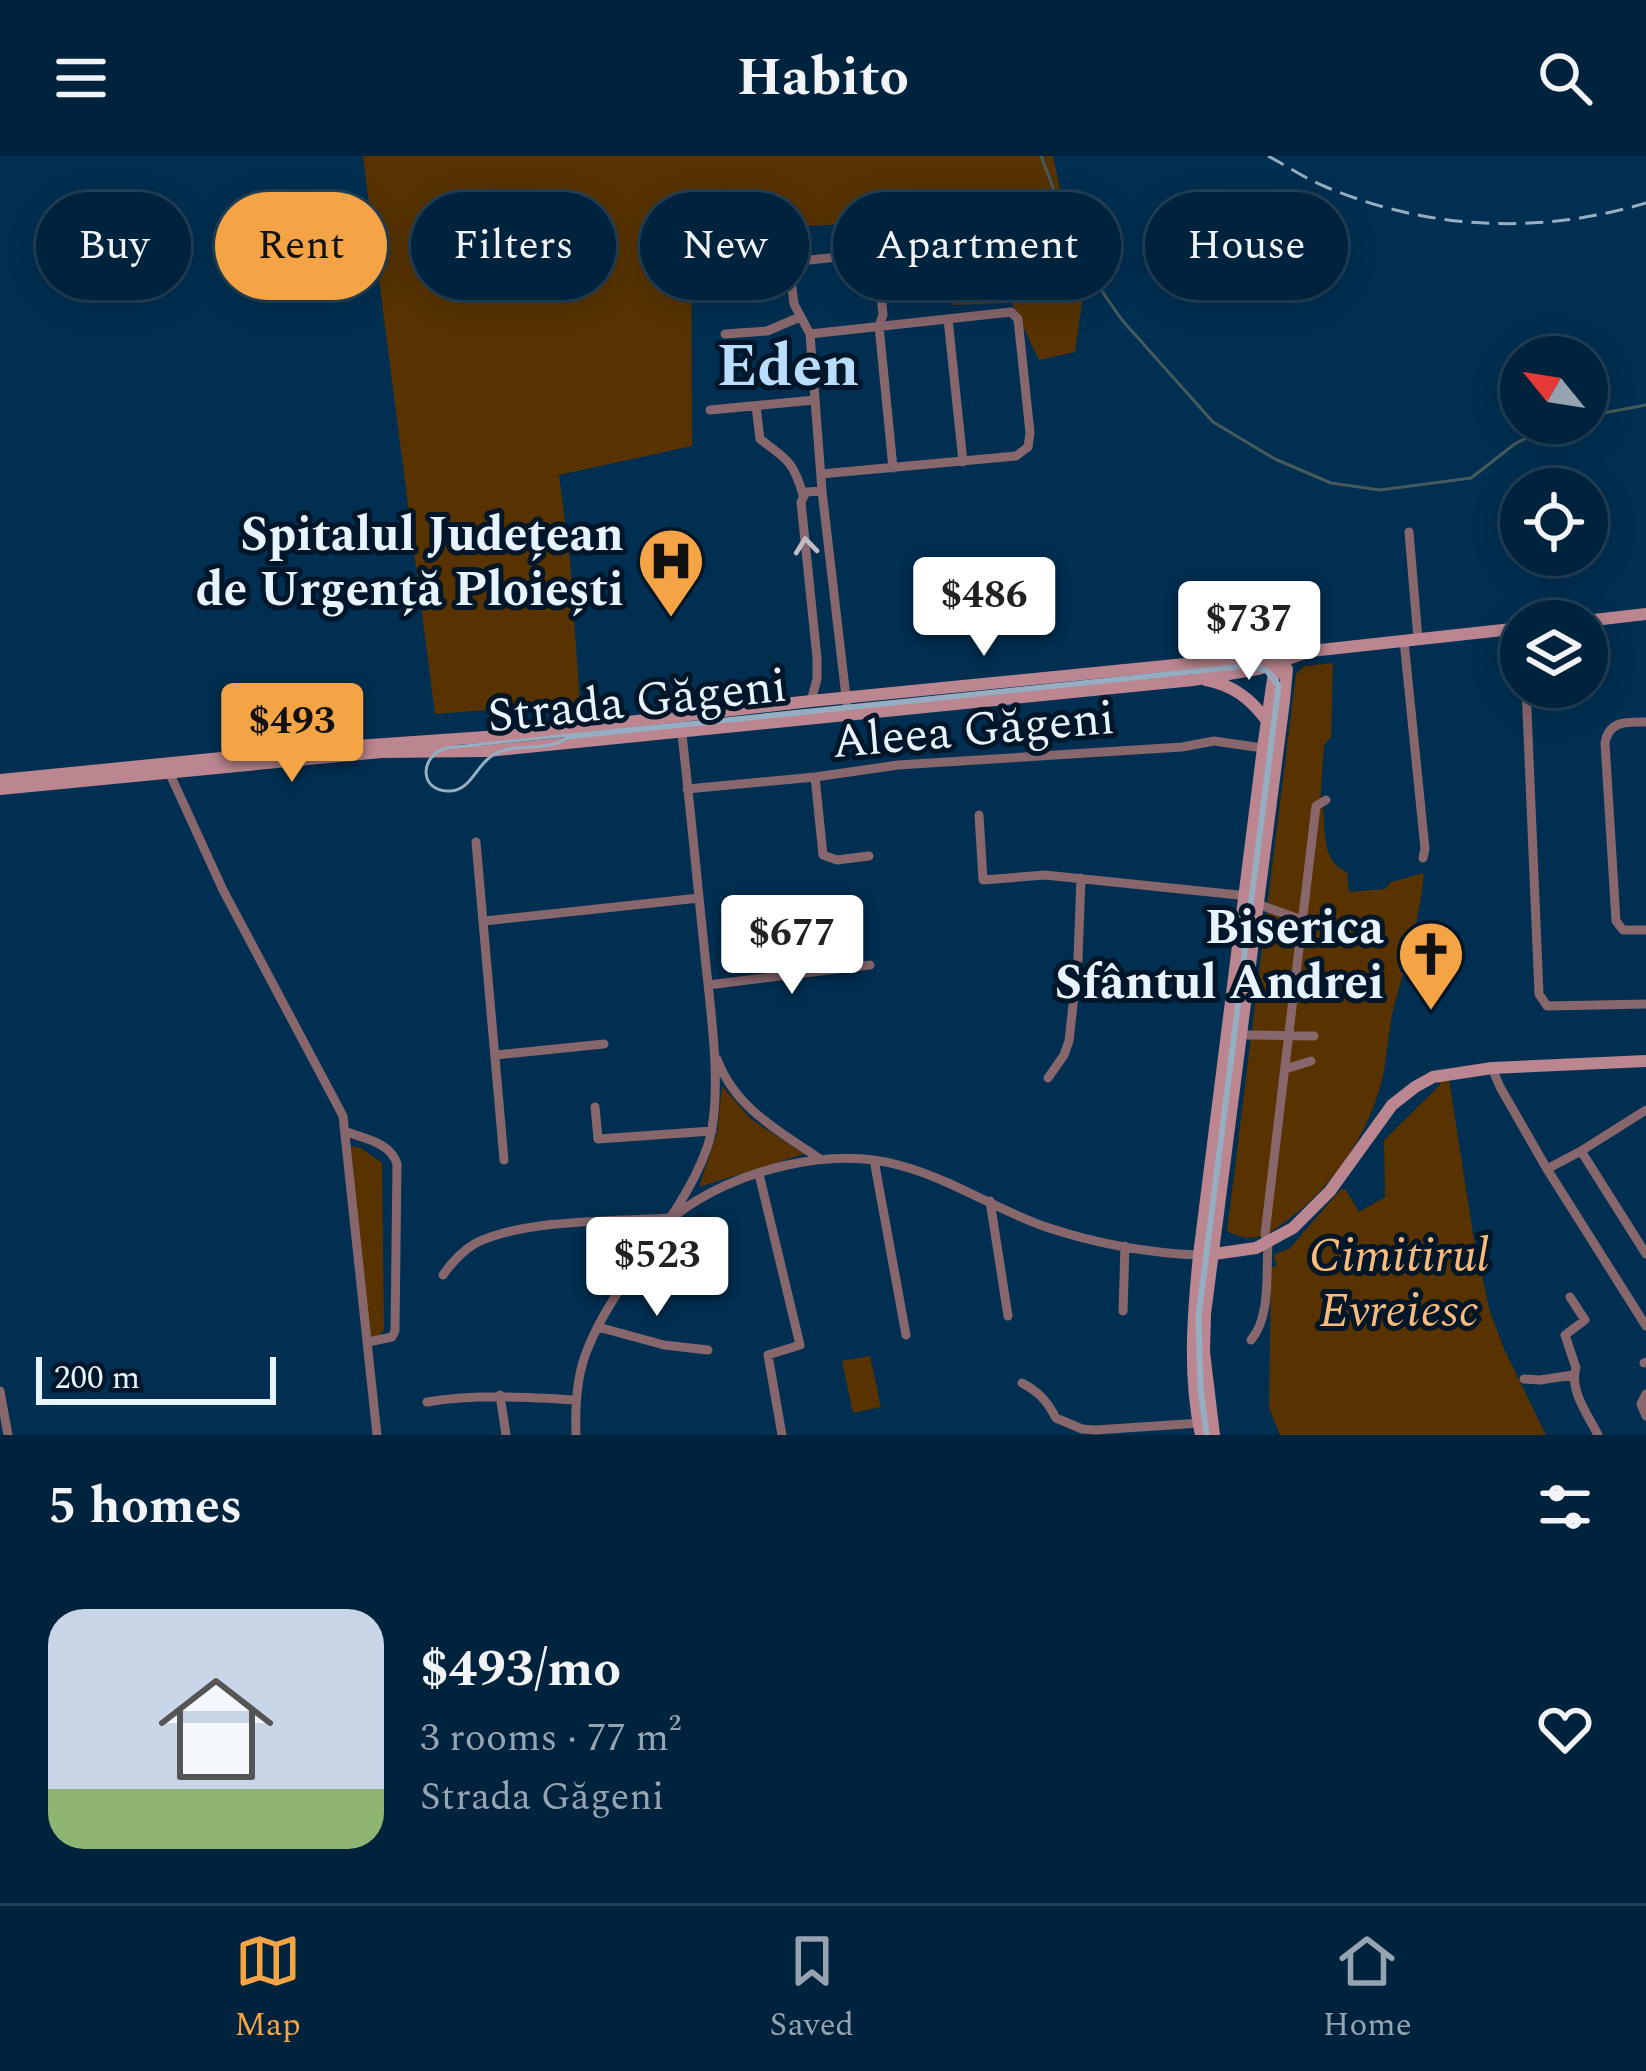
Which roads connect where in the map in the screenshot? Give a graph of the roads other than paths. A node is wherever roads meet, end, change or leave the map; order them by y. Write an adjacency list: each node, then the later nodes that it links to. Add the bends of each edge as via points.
1 (794, 300): 3 (street)
2 (882, 300): 5 (street)
3 (800, 317): 6 (street, via 767,331); 7 (street)
4 (948, 319): 5 (street); 11 (street); 11 (street, via 1011,312 1018,319 1028,447 1016,456)
5 (879, 326): 7 (street); 12 (street)
6 (725, 334)
7 (810, 334): 8 (street)
8 (815, 400): 9 (street); 13 (street)
9 (756, 406): 10 (street); 15 (street, via 760,439 792,466)
10 (710, 410)
11 (963, 461): 12 (street)
12 (893, 468): 13 (street)
13 (821, 474): 14 (street)
14 (822, 490): 15 (street); 17 (street)
15 (803, 495): 18 (street, one-way to 15)
16 (1409, 532): 22 (street)
17 (833, 587): 18 (street); 26 (street)
18 (811, 590): 28 (street)
19 (1646, 614): 20 (main road)
20 (1608, 618)
21 (1500, 630): 22 (main road, Strada Găgeni)
22 (1411, 640): 23 (main road, Strada Găgeni); 44 (street)
23 (1280, 661): 24 (main road, Strada Găgeni); 26 (main road, Strada Găgeni, via 1267,656); 27 (main road); 47 (main road, via 1287,675)
24 (1244, 671): 25 (main road, Strada Găgeni); 27 (main road, via 1267,686)
25 (1193, 680): 30 (main road, Strada Găgeni); 31 (main road, via 1231,688)
26 (848, 697): 28 (main road, Strada Găgeni); 30 (street)
27 (1270, 698): 31 (main road)
28 (811, 700): 33 (main road, Strada Găgeni)
29 (1527, 708): 54 (street, via 1539,994 1546,1006)
30 (848, 714): 33 (main road, Strada Găgeni)
31 (1268, 721): 35 (main road)
32 (1646, 722): 51 (street, via 1613,725 1605,743 1616,922)
33 (681, 724): 34 (main road, Strada Găgeni); 39 (street)
34 (411, 746): 36 (main road, Strada Găgeni); 38 (main road, Strada Găgeni)
35 (1264, 748): 37 (street, Aleea Găgeni, via 1204,742); 47 (main road)
36 (169, 772): 38 (main road, Strada Găgeni); 69 (street)
37 (815, 777): 39 (street, Aleea Găgeni); 43 (street, via 823,856)
38 (0, 785)
39 (687, 789): 46 (street)
40 (1326, 800): 49 (street, via 1316,806)
41 (979, 815): 45 (street, via 983,880)
42 (476, 842): 48 (street)
43 (869, 856)
44 (1423, 858)
45 (1081, 878): 47 (street); 65 (street, via 1069,1041)
46 (699, 898): 48 (street); 53 (street)
47 (1255, 900): 49 (street); 81 (main road); 81 (main road, via 1238,903)
48 (484, 920): 60 (street)
49 (1303, 920): 50 (street); 56 (street)
50 (1328, 928)
51 (1646, 930)
52 (870, 965): 53 (street)
53 (707, 985): 59 (street)
54 (1646, 1004)
55 (1248, 1035): 56 (street)
56 (1290, 1036): 57 (street); 64 (street)
57 (1314, 1036)
58 (604, 1044): 60 (street)
59 (715, 1054): 68 (street); 71 (street, via 750,1110)
60 (496, 1055): 72 (street)
61 (1646, 1060): 63 (main road)
62 (1311, 1061): 64 (street)
63 (1492, 1068): 74 (street); 78 (main road, via 1440,1074 1402,1096 1319,1203)
64 (1286, 1069): 78 (street)
65 (1048, 1078)
66 (595, 1107): 68 (street, via 598,1139)
67 (1646, 1110): 70 (street)
68 (712, 1131): 77 (street)
69 (347, 1132): 90 (street); 90 (street, via 388,1149 397,1164 395,1331)
70 (1581, 1151): 74 (street); 80 (street)
71 (820, 1159): 73 (street); 75 (street)
72 (504, 1160)
73 (874, 1160): 76 (street); 88 (street)
74 (1547, 1169): 86 (street)
75 (759, 1174): 77 (street); 106 (street, via 800,1345 768,1355)
76 (990, 1201): 79 (street, via 1044,1226); 85 (street)
77 (672, 1218): 82 (street, via 509,1231 474,1244); 87 (street)
78 (1268, 1243): 81 (main road); 89 (street, via 1262,1314)
79 (1125, 1246): 81 (street); 84 (street)
80 (1646, 1254)
81 (1205, 1255): 101 (main road)
82 (443, 1275)
83 (1570, 1298): 92 (street, via 1585,1320 1564,1335)
84 (1123, 1311)
85 (1008, 1316)
86 (1646, 1326)
87 (598, 1327): 91 (street); 98 (street)
88 (906, 1335)
89 (1251, 1340)
90 (368, 1342): 103 (street)
91 (708, 1350)
92 (1573, 1375): 93 (street); 107 (street)
93 (1524, 1379)
94 (1022, 1383): 101 (street, via 1056,1418 1082,1429)
95 (0, 1390): 102 (street)
96 (1646, 1394): 100 (street)
97 (500, 1396): 98 (street); 99 (street); 104 (street)
98 (576, 1400): 105 (street)
99 (427, 1402)
100 (1644, 1411)
101 (1206, 1428)
102 (8, 1435)
103 (377, 1435)
104 (506, 1435)
105 (576, 1435)
106 (782, 1435)
107 (1598, 1435)

